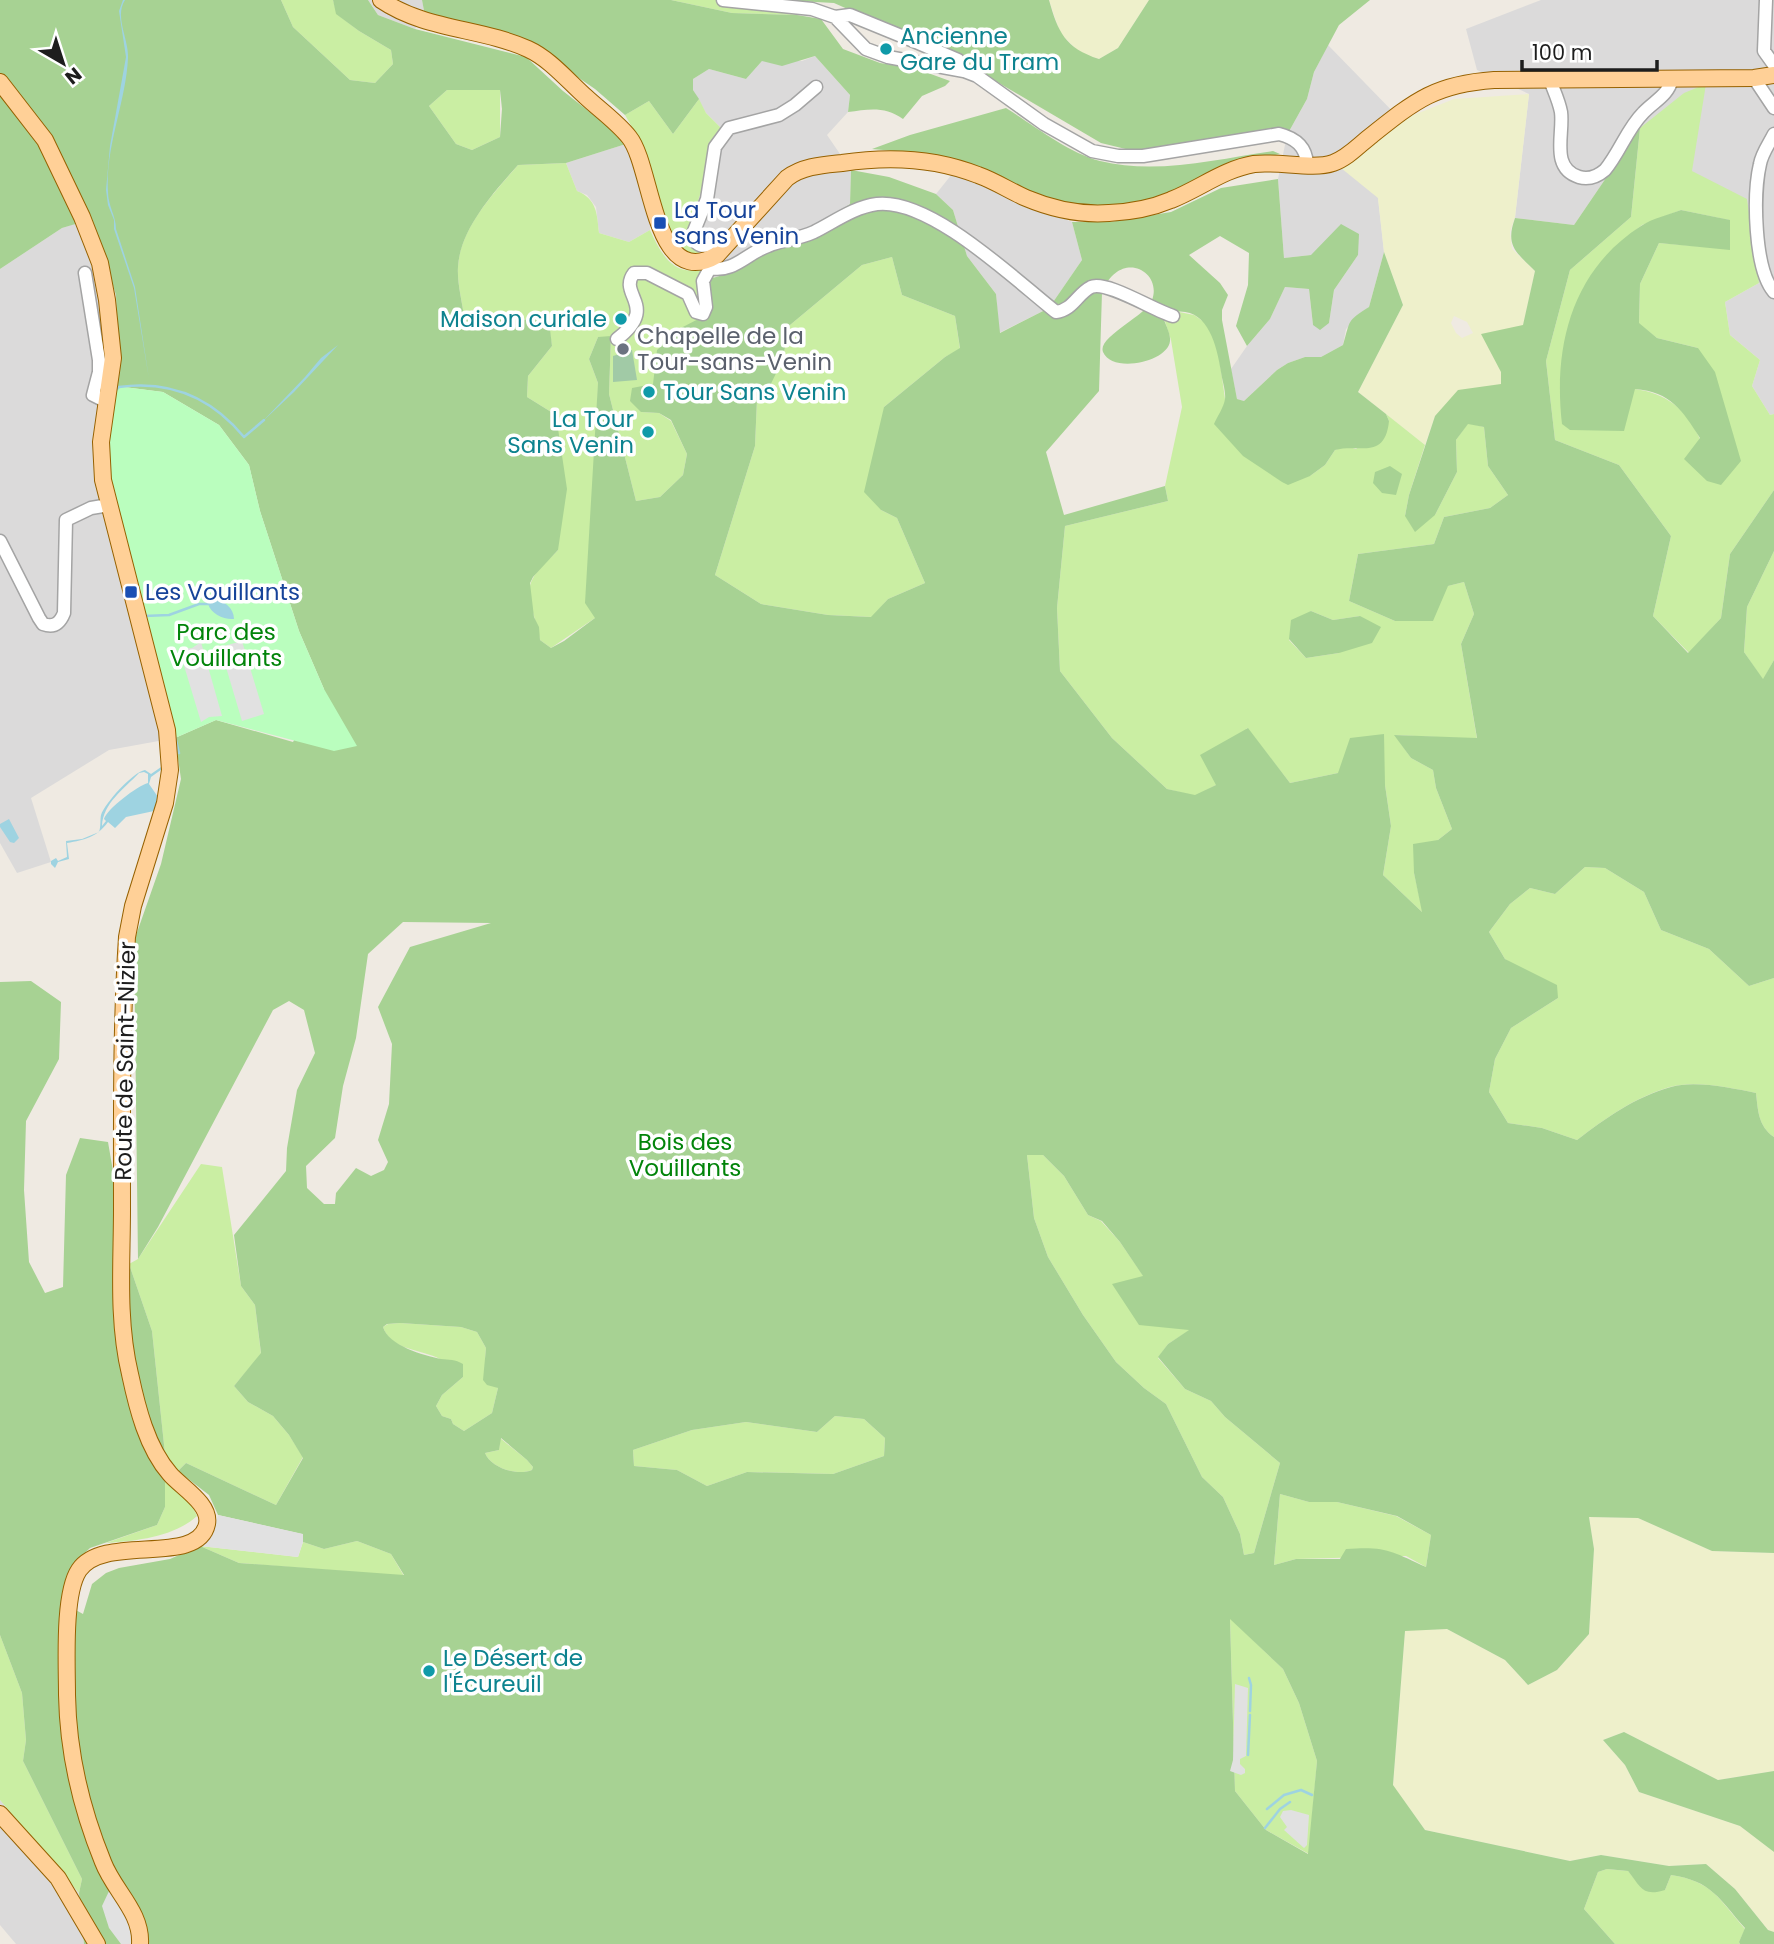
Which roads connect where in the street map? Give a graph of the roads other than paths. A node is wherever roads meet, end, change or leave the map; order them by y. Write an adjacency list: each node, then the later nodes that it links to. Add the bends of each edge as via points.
1 (381, 0): 17 (main road, via 401,12 540,56 632,141 663,232 675,253)
2 (723, 0): 4 (street, via 811,9)
3 (1766, 0): 5 (street, via 1764,51)
4 (835, 17): 6 (street, via 850,15 916,42 958,61); 6 (street, via 876,54)
5 (1774, 65)
6 (964, 71): 15 (street, via 1092,150 1143,156 1279,134 1303,148)
7 (1774, 75): 8 (main road)
8 (1754, 78): 9 (main road); 13 (street)
9 (1672, 79): 10 (main road); 10 (street, via 1668,90 1643,112 1605,170 1587,178 1572,174 1563,162 1560,111)
10 (1550, 80): 15 (main road, via 1475,81 1444,87 1407,107 1340,160)
11 (0, 82): 22 (main road, Route de Saint-Nizier, via 45,140 100,263 113,358)
12 (816, 87): 16 (street, via 779,115 729,128 715,147 707,199 692,236 700,246 726,237)
13 (1774, 108)
14 (1773, 138): 19 (street, via 1760,162 1755,213 1762,271)
15 (1307, 164): 16 (main road, via 1250,165 1158,204 1097,214 1044,205 980,175 946,166 887,158 831,164 787,178)
16 (731, 241): 17 (main road)
17 (708, 264): 20 (street, via 718,270 731,268 765,247 813,232 866,207 897,205 926,214 956,233 1056,312 1065,311 1097,286); 21 (street, via 703,314 696,312 688,294 647,273 634,273 630,284 638,315 632,328)
18 (85, 273): 22 (street, via 99,360 93,395)
19 (1774, 292)
20 (1173, 316)
21 (617, 339)
22 (107, 401): 23 (main road, Route de Saint-Nizier, via 101,459)
23 (109, 505): 24 (street, via 66,520 64,613 55,625 43,624 39,618); 27 (main road, Route de Saint-Nizier, via 167,730 170,770 127,937 124,1335 132,1384 154,1450 207,1517 199,1536 178,1546 92,1558 77,1574 70,1598 67,1695 74,1769 103,1865 135,1915)
24 (0, 541)
25 (0, 1814): 26 (main road, via 58,1878)
26 (97, 1944)
27 (141, 1944)

